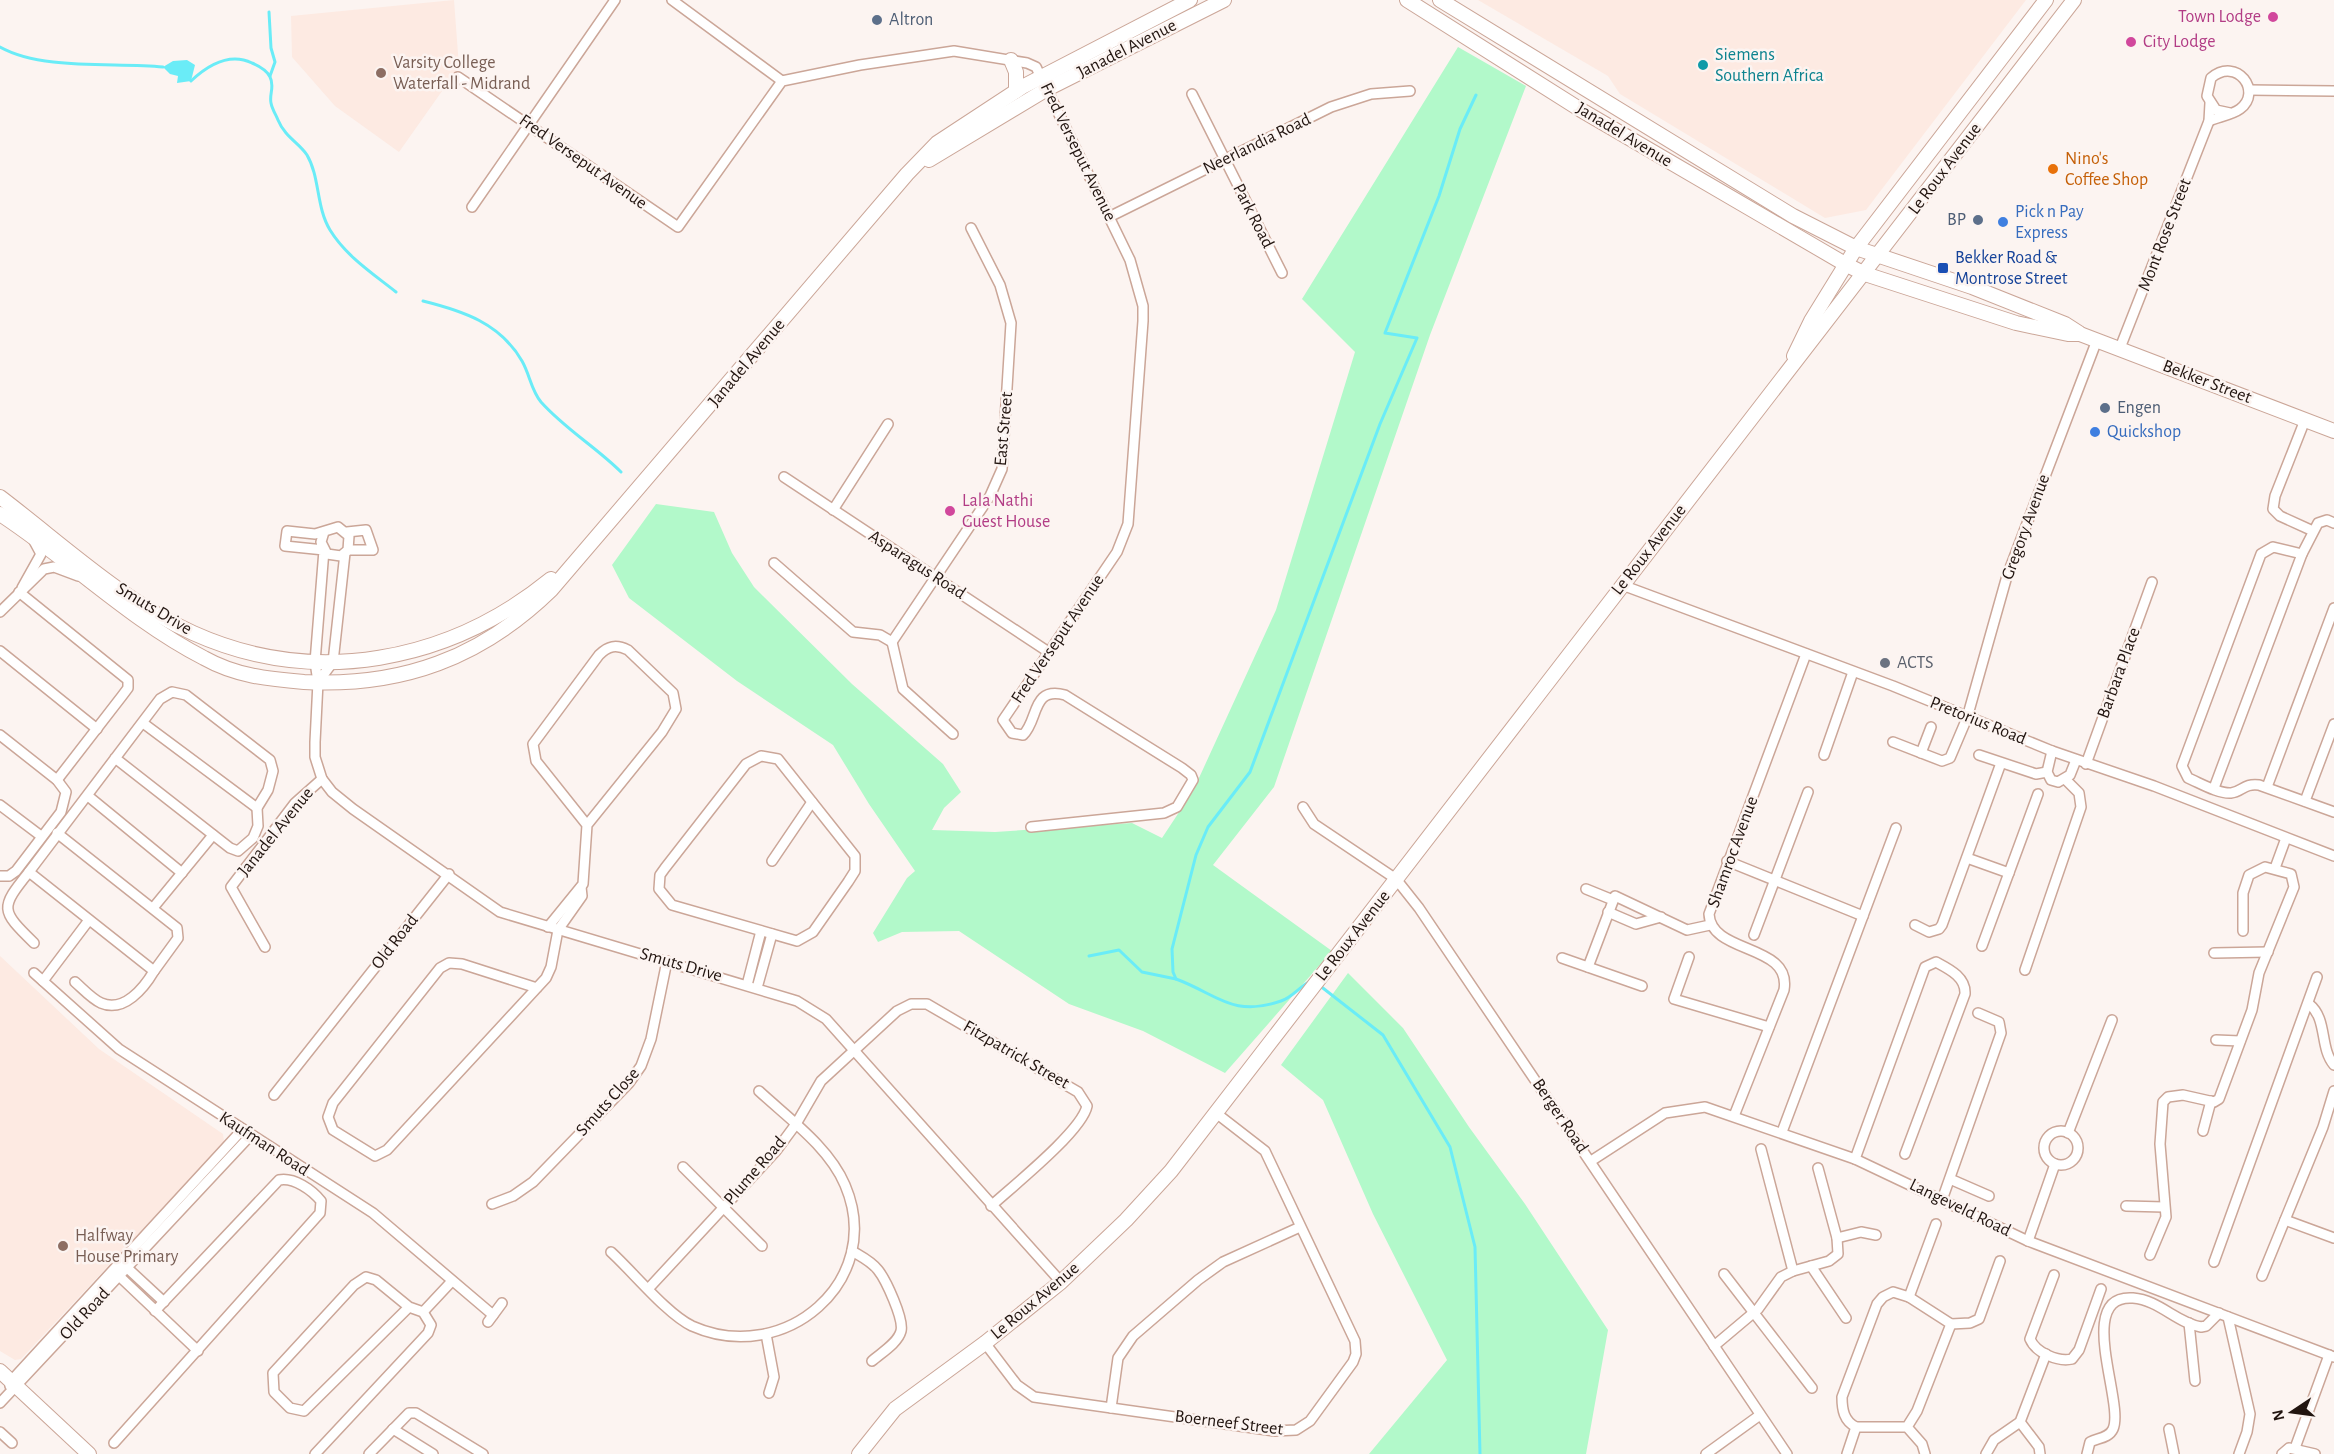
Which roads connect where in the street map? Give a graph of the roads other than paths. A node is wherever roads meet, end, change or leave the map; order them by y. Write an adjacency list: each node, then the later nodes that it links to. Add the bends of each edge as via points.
1 (615, 0): 21 (street)
2 (672, 0): 11 (street)
3 (1190, 0): 12 (main road, Janadel Avenue)
4 (1224, 0): 12 (main road, Janadel Avenue)
5 (1407, 0): 29 (main road, Janadel Avenue, via 1581,110)
6 (1440, 0): 27 (main road, Janadel Avenue, via 1793,216)
7 (2046, 0): 27 (main road, Le Roux Avenue)
8 (2074, 0): 28 (main road, Le Roux Avenue)
9 (1011, 60): 11 (street, Fred Verseput Avenue, via 954,51); 12 (street, Fred Verseput Avenue, via 1033,65); 15 (main road, via 1016,72)
10 (458, 77): 21 (street, Fred Verseput Avenue)
11 (782, 81): 21 (street, Fred Verseput Avenue, via 678,228)
12 (1044, 83): 15 (main road, Janadel Avenue); 23 (main road, Janadel Avenue); 25 (street, Fred Verseput Avenue)
13 (1410, 90): 22 (street, Neerlandia Road, via 1352,99)
14 (2249, 90): 16 (street); 18 (street, via 2242,76 2230,70 2217,73 2208,84); 19 (street, via 2245,103)
15 (1016, 91): 23 (main road, Janadel Avenue, via 937,143)
16 (2334, 91)
17 (1192, 94): 22 (street, Park Road)
18 (2210, 103): 19 (street, via 2217,110); 20 (street, Mont Rose Street)
19 (2230, 113): 20 (street)
20 (2209, 121): 34 (street, Mont Rose Street)
21 (530, 124): 24 (street)
22 (1225, 160): 25 (street, Neerlandia Road); 30 (street, Park Road)
23 (907, 174): 49 (main road, Janadel Avenue)
24 (472, 207)
25 (1109, 217): 64 (street, Fred Verseput Avenue, via 1137,277 1143,306 1130,513 1117,552)
26 (971, 228): 55 (street, East Street, via 1000,285 1011,323 1005,448 995,488)
27 (1856, 248): 28 (main road, Janadel Avenue); 29 (main road, Le Roux Avenue)
28 (1878, 256): 31 (main road, Le Roux Avenue); 32 (main road, Bekker Street, via 1972,287 2065,324)
29 (1845, 264): 31 (main road, Janadel Avenue); 35 (main road, Le Roux Avenue, via 1810,321)
30 (1282, 273)
31 (1865, 274): 32 (main road, Bekker Street, via 2016,323); 35 (main road, Le Roux Avenue)
32 (2080, 334): 33 (main road, Bekker Street)
33 (2097, 340): 34 (main road, Bekker Street); 70 (street, Gregory Avenue, via 2007,576)
34 (2120, 348): 36 (main road, Bekker Street)
35 (1792, 364): 57 (main road, Le Roux Avenue)
36 (2305, 420): 38 (main road, Bekker Street); 45 (street, via 2273,509)
37 (888, 424): 41 (street)
38 (2334, 431)
39 (784, 477): 41 (street, Asparagus Road)
40 (0, 497): 66 (main road, Smuts Drive, via 119,589 191,632 265,657)
41 (833, 510): 55 (street, Asparagus Road)
42 (0, 514): 44 (main road, Smuts Drive)
43 (2334, 523): 45 (street, via 2321,521)
44 (22, 529): 52 (street, via 39,547); 59 (main road, Smuts Drive)
45 (2313, 531): 51 (street)
46 (324, 532): 47 (street, via 338,527); 48 (street); 48 (street, via 287,531 285,546)
47 (347, 532): 50 (street, via 350,541); 50 (street, via 366,530 373,550)
48 (324, 550): 50 (street, via 331,556); 66 (street)
49 (586, 551): 67 (main road, Janadel Avenue, via 539,590 474,630 402,654); 69 (main road, Janadel Avenue, via 530,611 459,656 402,676)
50 (346, 552): 67 (street)
51 (2302, 554): 90 (street); 90 (street, via 2273,547 2261,554 2183,758 2186,777)
52 (39, 560): 54 (street); 58 (street)
53 (774, 563): 62 (street, via 853,632)
54 (47, 568): 58 (street); 59 (street, via 59,568)
55 (938, 578): 62 (street, East Street); 64 (street, Asparagus Road)
56 (2152, 582): 85 (street, Barbara Place)
57 (1622, 585): 65 (street, Pretorius Road); 118 (main road, Le Roux Avenue)
58 (21, 590): 61 (street); 74 (street, via 128,680 128,688)
59 (106, 591): 69 (main road, Smuts Drive, via 178,644 220,667 251,677)
60 (2334, 608): 91 (street)
61 (0, 612)
62 (892, 642): 75 (street, via 903,689)
63 (0, 651): 74 (street)
64 (1050, 653): 102 (street, Fred Verseput Avenue, via 1004,720 1012,733 1023,735 1040,700 1050,694 1065,695 1193,778 1181,801 1164,813)
65 (1806, 654): 68 (street, Pretorius Road); 111 (street, Shamroc Avenue)
66 (315, 662): 67 (main road, Smuts Drive); 69 (street)
67 (333, 663): 69 (street)
68 (1853, 672): 70 (street, Pretorius Road); 80 (street)
69 (324, 682): 87 (street, via 315,757)
70 (1967, 718): 78 (street, Pretorius Road); 79 (street, Gregory Avenue, via 1950,758 1942,761)
71 (143, 723): 82 (street); 99 (street); 99 (street, via 167,693 182,693 198,703 270,760 271,780)
72 (2334, 724): 95 (street)
73 (1931, 727): 79 (street)
74 (97, 729): 89 (street)
75 (953, 734)
76 (0, 735): 89 (street)
77 (1893, 742): 79 (street)
78 (2052, 752): 83 (street, Pretorius Road); 86 (street)
79 (1921, 753)
80 (1824, 755)
81 (1979, 755): 84 (street)
82 (115, 758): 94 (street); 106 (street)
83 (2076, 760): 85 (street, Pretorius Road); 88 (street)
84 (2001, 763): 86 (street, via 2036,774); 109 (street)
85 (2086, 764): 107 (street, Pretorius Road)
86 (2048, 772): 88 (street, via 2051,780)
87 (322, 779): 116 (street, Smuts Drive, via 353,809); 136 (street, Janadel Avenue, via 295,803 231,887)
88 (2065, 779): 143 (street, via 2079,793 2081,807)
89 (57, 780): 105 (street, via 64,787 65,804)
90 (2214, 788): 91 (street, via 2231,793 2247,784)
91 (2267, 788): 95 (street)
92 (1808, 792): 119 (street)
93 (2038, 794): 115 (street)
94 (88, 796): 104 (street); 114 (street)
95 (2305, 801): 100 (street)
96 (812, 802): 110 (street); 130 (street, via 778,759 755,757 660,875 659,889 672,904); 132 (street, via 851,847 855,871 808,936 791,941)
97 (0, 805): 105 (street)
98 (1303, 807): 118 (street, Berger Road, via 1314,824)
99 (257, 808): 106 (street, via 258,826 242,849 230,848)
100 (2334, 812)
101 (587, 825): 101 (street, via 676,709 673,693 620,646 599,655 533,744 536,761); 129 (street, via 581,887 574,891)
102 (1031, 827)
103 (1896, 828): 124 (street)
104 (57, 833): 113 (street); 122 (street)
105 (41, 836): 117 (street, via 13,874)
106 (213, 836): 114 (street)
107 (2286, 838): 108 (street, Pretorius Road); 112 (street)
108 (2334, 856)
109 (1967, 858): 115 (street); 128 (street, via 1939,929 1926,932)
110 (772, 861)
111 (1727, 861): 119 (street); 127 (street, Shamroc Avenue, via 1709,914)
112 (2275, 868): 131 (street, via 2253,870 2246,881 2242,892); 137 (street, via 2291,874 2295,883)
113 (29, 872): 126 (street); 134 (street, via 10,892 4,906 8,919)
114 (182, 873): 122 (street)
115 (2008, 873): 135 (street)
116 (449, 874): 129 (street, Smuts Drive, via 500,912); 163 (street, Old Road)
117 (0, 876)
118 (1396, 879): 165 (main road, Le Roux Avenue); 178 (street, Berger Road)
119 (1775, 880): 124 (street); 133 (street)
120 (1586, 890): 121 (street)
121 (1614, 898): 123 (street); 125 (street)
122 (153, 908): 144 (street, via 177,928 179,936)
123 (1608, 912): 125 (street, via 1635,924); 142 (street)
124 (1863, 916): 171 (street)
125 (1661, 917): 127 (street, via 1687,930)
126 (89, 920): 144 (street); 147 (street)
127 (1710, 925): 156 (street, Shamroc Avenue, via 1717,933 1768,958 1782,970 1784,990)
128 (1915, 925)
129 (553, 928): 141 (street, Smuts Drive); 151 (street, via 551,968)
130 (761, 931): 132 (street); 149 (street)
131 (2244, 931)
132 (772, 934): 152 (street)
133 (1754, 935)
134 (34, 943)
135 (1982, 946)
136 (265, 947)
137 (2268, 952): 138 (street); 158 (street)
138 (2214, 953)
139 (1689, 957): 156 (street, via 1674,999)
140 (1562, 958): 142 (street)
141 (667, 961): 149 (street, Smuts Drive); 185 (street, Smuts Close, via 649,1048 636,1075 533,1182)
142 (1588, 967): 150 (street)
143 (2025, 970)
144 (154, 971): 148 (street, via 135,996 118,1004 99,1002)
145 (34, 973): 147 (street, Kaufman Road)
146 (2317, 977): 153 (street)
147 (43, 981): 169 (street, Kaufman Road, via 119,1049)
148 (75, 982)
149 (747, 985): 152 (street, Smuts Drive)
150 (1642, 986)
151 (537, 988): 151 (street, via 381,1155 370,1154 333,1130 328,1117 333,1103 440,968 449,963 462,964)
152 (758, 988): 159 (street, Smuts Drive, via 813,1008)
153 (2308, 1004): 160 (street, via 2318,1013); 202 (street)
154 (1978, 1013): 182 (street, via 1999,1022 2001,1033)
155 (2112, 1020): 173 (street)
156 (1769, 1027): 166 (street, Shamroc Avenue)
157 (2216, 1040): 158 (street)
158 (2240, 1041): 164 (street, via 2219,1099)
159 (853, 1049): 167 (street, Plume Road, via 821,1081); 186 (street, Smuts Drive); 186 (street, Fitzpatrick Street, via 906,1005 927,1004 1078,1092 1087,1106 1082,1120)
160 (2334, 1065)
161 (759, 1091): 167 (street)
162 (2334, 1092): 168 (street)
163 (274, 1095)
164 (2211, 1101): 170 (street); 188 (street, via 2176,1095 2163,1102 2160,1144)
165 (1216, 1113): 192 (street, Boerneef Street, via 1265,1151); 211 (main road, Le Roux Avenue, via 1164,1179)
166 (1734, 1116): 171 (street, Langeveld Road); 178 (street, Langeveld Road, via 1705,1107 1665,1113)
167 (796, 1124): 189 (street, Plume Road); 198 (street, via 829,1159 845,1184 854,1220)
168 (2323, 1127): 172 (street); 190 (street)
169 (242, 1130): 174 (street, Kaufman Road); 203 (street, Old Road)
170 (2203, 1131)
171 (1782, 1132): 177 (street, Langeveld Road)
172 (2334, 1132)
173 (2068, 1133): 179 (street, via 2076,1141 2077,1152 2066,1164); 179 (street, via 2057,1132 2045,1142 2045,1152)
174 (250, 1136): 203 (street, Old Road); 210 (street, Kaufman Road, via 373,1213)
175 (1761, 1149): 205 (street)
176 (1905, 1154): 177 (street, via 1965,994 1965,987 1955,973 1936,962 1925,967)
177 (1855, 1158): 184 (street, Langeveld Road)
178 (1591, 1161): 227 (street, Berger Road)
179 (2055, 1164): 196 (street)
180 (683, 1167): 189 (street)
181 (1818, 1168): 194 (street)
182 (1950, 1179): 183 (street); 184 (street)
183 (1989, 1196)
184 (1942, 1200): 196 (street, Langeveld Road)
185 (492, 1204)
186 (991, 1206): 211 (street, Smuts Drive)
187 (2126, 1206): 188 (street)
188 (2164, 1207): 200 (street, via 2165,1222)
189 (724, 1208): 197 (street); 212 (street, Plume Road)
190 (2284, 1220): 195 (street); 209 (street)
191 (1936, 1224): 214 (street)
192 (1300, 1227): 238 (street, via 1223,1263 1133,1336 1118,1358); 238 (street, Boerneef Street, via 1356,1347 1353,1362 1310,1421 1289,1432)
193 (1876, 1234): 194 (street)
194 (1837, 1238): 204 (street, via 1835,1258)
195 (2334, 1238)
196 (2028, 1241): 221 (street, Langeveld Road)
197 (762, 1246)
198 (852, 1251): 225 (street, via 826,1300 797,1323); 231 (street, via 880,1272 902,1329 898,1338)
199 (611, 1252): 212 (street)
200 (2150, 1255)
201 (2000, 1261): 224 (street, via 1979,1319)
202 (2214, 1262)
203 (124, 1265): 206 (street, Old Road); 215 (street)
204 (1811, 1266): 205 (street); 222 (street)
205 (1793, 1270): 220 (street, via 1773,1284)
206 (116, 1274): 218 (street); 234 (street, Old Road)
207 (1724, 1274): 220 (street)
208 (2054, 1275): 229 (street, via 2030,1336 2033,1344)
209 (2262, 1276)
210 (452, 1281): 216 (street, Kaufman Road, via 490,1319); 219 (street)
211 (1061, 1282): 226 (main road, Le Roux Avenue)
212 (649, 1288): 225 (street, via 676,1316 698,1328 729,1336)
213 (2101, 1288): 229 (street, via 2076,1356 2064,1360)
214 (1909, 1297): 224 (street); 241 (street, via 1893,1292 1877,1304 1842,1397 1844,1414)
215 (164, 1302): 218 (street); 228 (street, via 279,1180 299,1184 321,1201 320,1213)
216 (502, 1303)
217 (409, 1307): 217 (street, via 309,1408 294,1410 274,1392 273,1373 361,1279 372,1278); 219 (street)
218 (156, 1311): 228 (street)
219 (423, 1312): 251 (street, via 431,1325 428,1333)
220 (1754, 1313): 227 (street); 235 (street)
221 (2224, 1315): 223 (street, via 2206,1326); 230 (street, Langeveld Road); 263 (street, via 2250,1414)
222 (1846, 1318)
223 (2189, 1323): 233 (street); 261 (street, via 2142,1299 2123,1299 2111,1306 2105,1327 2105,1351 2114,1399 2114,1425 2107,1436 2090,1442)
224 (1951, 1324): 242 (street)
225 (766, 1334): 236 (street, via 774,1377)
226 (985, 1343): 238 (street, Boerneef Street, via 1017,1385 1035,1397); 254 (main road, Le Roux Avenue, via 895,1409)
227 (1714, 1346): 239 (street, Berger Road)
228 (198, 1351): 247 (street)
229 (2046, 1354): 240 (street)
230 (2332, 1356): 248 (street)
231 (872, 1361)
232 (0, 1371): 234 (main road)
233 (2195, 1381)
234 (12, 1387): 237 (street, Old Road); 250 (main road)
235 (1812, 1388)
236 (769, 1393)
237 (0, 1403)
238 (1111, 1408)
239 (1760, 1415): 255 (street); 256 (street, Berger Road)
240 (2020, 1422): 259 (street, via 1994,1440); 260 (street)
241 (1856, 1427): 242 (street); 257 (street)
242 (1907, 1427): 258 (street, via 1922,1444)
243 (393, 1429): 249 (street); 252 (street); 253 (street, via 409,1413 416,1413)
244 (2169, 1429): 262 (street)
245 (0, 1432): 246 (street)
246 (12, 1443)
247 (114, 1443)
248 (2295, 1448): 264 (street); 265 (street)
249 (374, 1453)
250 (88, 1454)
251 (315, 1454)
252 (433, 1454)
253 (483, 1454)
254 (859, 1454)
255 (1706, 1454)
256 (1787, 1454)
257 (1847, 1454)
258 (1924, 1454)
259 (1986, 1454)
260 (2040, 1454)
261 (2087, 1454)
262 (2174, 1454)
263 (2239, 1454)
264 (2282, 1454)
265 (2315, 1454)

